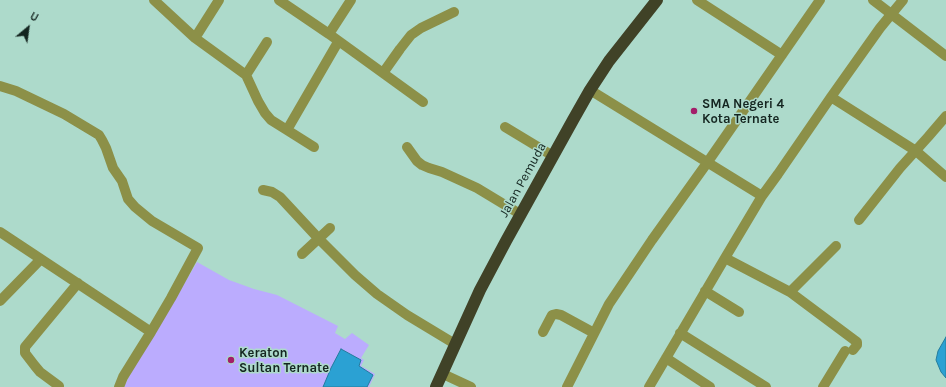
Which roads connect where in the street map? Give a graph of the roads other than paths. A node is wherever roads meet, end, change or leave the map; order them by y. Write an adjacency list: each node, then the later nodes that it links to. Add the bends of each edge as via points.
1 (154, 0): 13 (street)
2 (219, 0): 13 (street)
3 (279, 0): 12 (street)
4 (351, 0): 12 (street)
5 (658, 0): 21 (highway, Jalan Pemuda, via 609,61)
6 (697, 0): 16 (street)
7 (820, 0): 16 (street)
8 (873, 0): 11 (street)
9 (903, 0): 11 (street)
10 (454, 12): 18 (street, via 411,35)
11 (891, 15): 17 (street); 22 (street)
12 (329, 34): 15 (street)
13 (196, 38): 19 (street)
14 (267, 42): 19 (street)
15 (338, 42): 18 (street); 26 (street)
16 (782, 55): 31 (street)
17 (946, 56)
18 (383, 73): 23 (street)
19 (246, 75): 26 (street, via 265,113)
20 (0, 86): 49 (street, via 64,114 99,135 134,207 152,221 198,248)
21 (590, 90): 30 (highway, Jalan Pemuda); 31 (street)
22 (831, 97): 29 (street); 34 (street)
23 (423, 102)
24 (946, 116): 29 (street)
25 (505, 127): 30 (street)
26 (287, 130): 27 (street)
27 (314, 147)
28 (407, 147): 35 (street, via 422,165 477,188)
29 (916, 151): 32 (street); 36 (street)
30 (553, 156): 35 (highway, Jalan Pemuda)
31 (707, 163): 34 (street); 51 (street, via 652,240)
32 (946, 177)
33 (263, 190): 39 (street, via 280,197)
34 (762, 196): 42 (street)
35 (520, 214): 53 (highway, Jalan Pemuda)
36 (859, 220)
37 (330, 228): 39 (street)
38 (0, 232): 43 (street)
39 (319, 239): 41 (street); 53 (street, via 377,294)
40 (836, 246): 46 (street)
41 (302, 254)
42 (724, 258): 45 (street); 46 (street)
43 (41, 259): 44 (street); 47 (street)
44 (78, 283): 49 (street); 56 (street, via 25,347 25,353 40,372)
45 (705, 291): 48 (street); 52 (street)
46 (790, 292): 64 (street, via 857,342)
47 (0, 301)
48 (739, 312)
49 (151, 332): 57 (street)
50 (543, 332): 51 (street, via 552,315 556,314)
51 (594, 333): 60 (street)
52 (680, 333): 54 (street); 63 (street)
53 (455, 344): 55 (highway, Jalan Pemuda)
54 (666, 358): 61 (street); 62 (street)
55 (443, 374): 58 (highway, Jalan Pemuda); 59 (street)
56 (59, 386)
57 (119, 387)
58 (436, 387)
59 (471, 387)
60 (567, 387)
61 (649, 387)
62 (710, 387)
63 (766, 387)
64 (823, 387)

